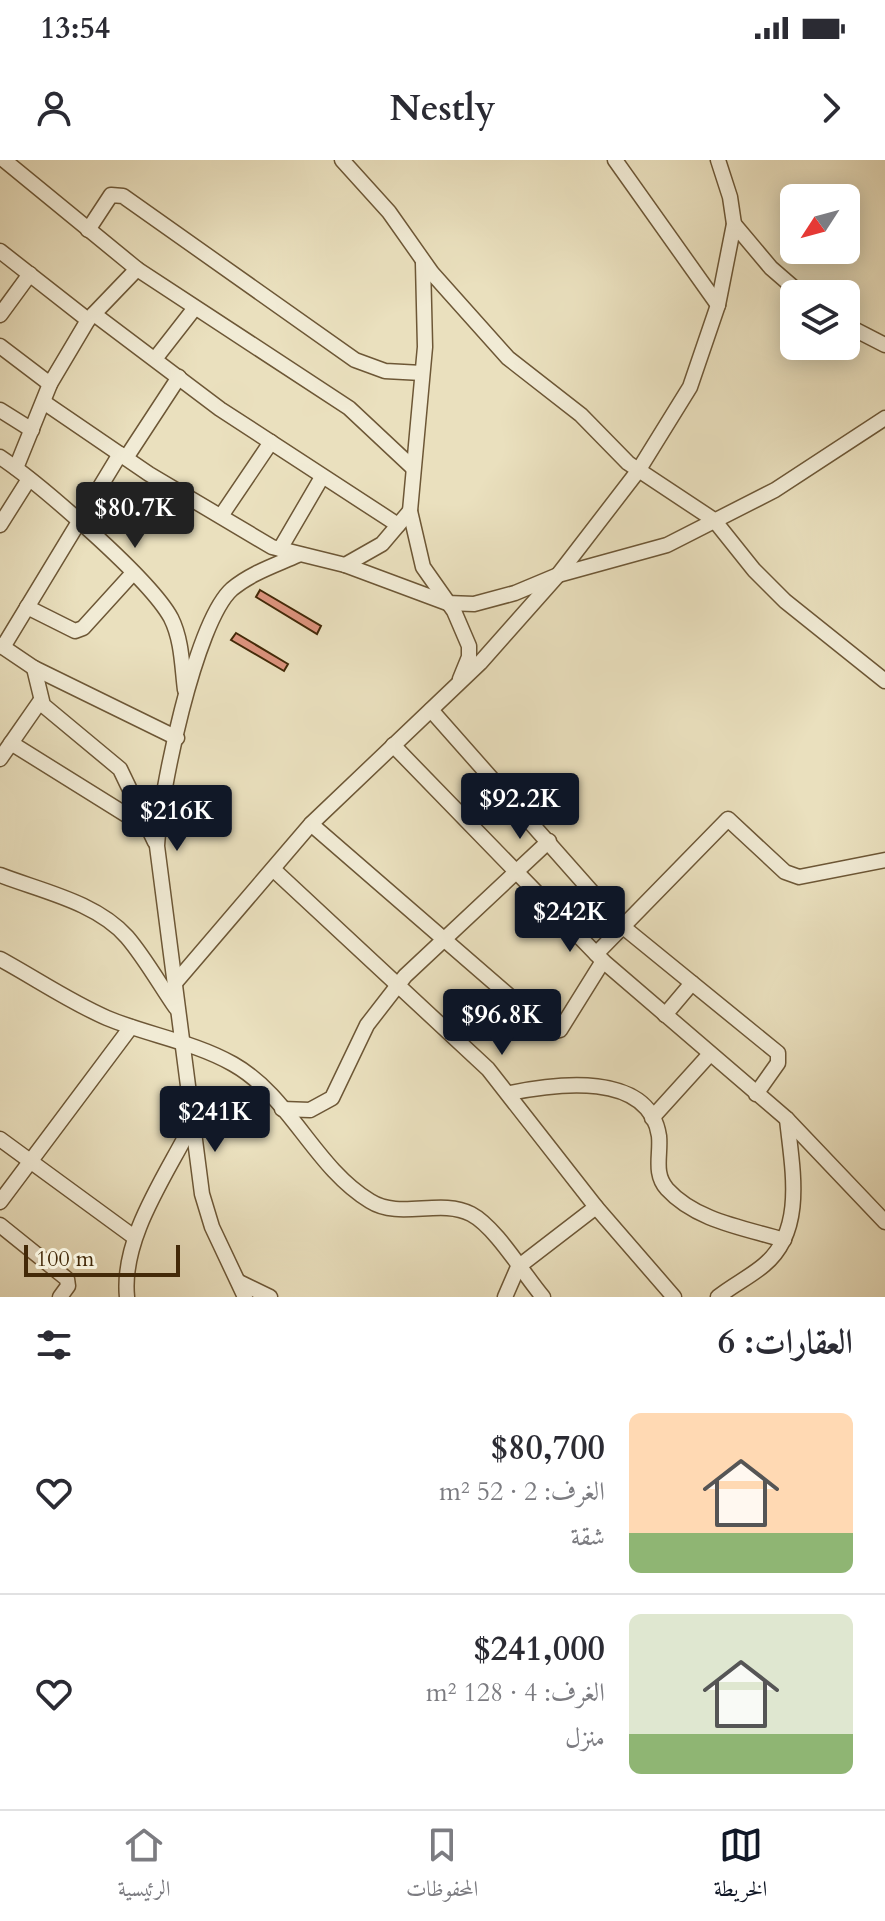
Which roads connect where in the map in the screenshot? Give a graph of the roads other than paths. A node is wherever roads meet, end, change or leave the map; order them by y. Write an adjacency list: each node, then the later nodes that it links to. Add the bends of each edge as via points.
1 (4, 160): 6 (street)
2 (342, 160): 8 (street, via 389,212)
3 (615, 160): 12 (street)
4 (721, 162): 5 (street)
5 (734, 224): 11 (street); 12 (street)
6 (88, 230): 9 (street); 20 (street, via 111,195 123,196 355,360 385,371)
7 (0, 251): 10 (street)
8 (423, 263): 20 (street); 32 (street, via 508,358 581,415)
9 (137, 269): 13 (street); 15 (street)
10 (30, 274): 14 (street); 15 (street)
11 (785, 280)
12 (718, 305): 32 (street, via 690,387)
13 (194, 309): 19 (street); 30 (street, via 349,408)
14 (0, 315)
15 (91, 317): 19 (street); 22 (street)
16 (860, 332): 17 (street)
17 (885, 345)
18 (0, 346): 22 (street)
19 (155, 359): 21 (street)
20 (422, 373): 30 (street)
21 (179, 377): 27 (street); 28 (street)
22 (50, 384): 23 (street)
23 (45, 403): 26 (street); 28 (street)
24 (0, 410): 26 (street)
25 (885, 418): 37 (street, via 775,490)
26 (32, 430): 31 (street)
27 (271, 442): 33 (street); 36 (street)
28 (123, 456): 36 (street); 38 (street)
29 (0, 457): 31 (street)
30 (412, 467): 35 (street)
31 (16, 468): 34 (street)
32 (638, 471): 37 (street); 45 (street)
33 (322, 477): 40 (street); 41 (street)
34 (29, 479): 38 (street); 39 (street)
35 (410, 511): 40 (street); 46 (street, via 423,567)
36 (221, 516): 41 (street)
37 (714, 520): 45 (street, via 643,554); 50 (street, via 785,601)
38 (78, 522): 44 (street); 47 (street)
39 (0, 525)
40 (398, 525): 43 (street, via 382,544)
41 (280, 549): 42 (street)
42 (298, 555): 43 (street); 52 (street, via 232,589 210,619)
43 (345, 565): 46 (street)
44 (133, 573): 47 (street, via 75,631); 52 (street, via 171,618)
45 (558, 575): 46 (street, via 474,604); 51 (street)
46 (447, 603): 51 (street, via 469,646)
47 (27, 607): 48 (street)
48 (2, 646): 49 (street)
49 (34, 668): 53 (street); 55 (street)
50 (885, 681)
51 (456, 686): 54 (street)
52 (185, 695): 55 (street)
53 (41, 700): 56 (street); 60 (street, via 120,769)
54 (431, 710): 57 (street); 61 (street)
55 (177, 738): 62 (street, via 159,809)
56 (11, 743): 58 (street); 60 (street)
57 (393, 745): 59 (street); 64 (street)
58 (0, 759)
59 (311, 824): 65 (street); 68 (street)
60 (149, 829): 62 (street)
61 (549, 841): 64 (street); 67 (street)
62 (157, 846): 71 (street)
63 (885, 860): 67 (street, via 799,877 785,872 728,819)
64 (516, 869): 68 (street); 69 (street)
65 (274, 870): 71 (street); 73 (street)
66 (0, 875): 74 (street, via 109,922 126,936)
67 (622, 926): 69 (street); 72 (street)
68 (442, 938): 69 (street, via 551,1032 560,1030); 73 (street)
69 (599, 957): 75 (street)
70 (0, 959): 76 (street)
71 (175, 983): 74 (street)
72 (692, 983): 75 (street); 80 (street, via 778,1053 778,1063)
73 (397, 986): 79 (street); 81 (street, via 367,1025 332,1098 310,1110)
74 (179, 1012): 77 (street)
75 (665, 1015): 78 (street)
76 (131, 1027): 77 (street); 86 (street)
77 (183, 1043): 81 (street, via 233,1064 263,1086); 84 (street)
78 (710, 1054): 80 (street); 82 (street)
79 (510, 1093): 82 (street, via 594,1086 634,1098); 88 (street)
80 (756, 1094): 83 (street)
81 (282, 1109): 93 (street, via 353,1190 374,1204 472,1214)
82 (652, 1118): 92 (street, via 658,1133 657,1172 684,1205)
83 (787, 1119): 89 (street); 92 (street, via 794,1176)
84 (192, 1124): 91 (street); 94 (street, via 202,1194)
85 (0, 1139): 86 (street)
86 (31, 1163): 87 (street); 91 (street)
87 (0, 1202)
88 (596, 1207): 93 (street); 101 (street)
89 (885, 1222)
90 (0, 1225): 95 (street, via 67,1279)
91 (134, 1237): 96 (street, via 126,1262)
92 (784, 1240): 102 (street, via 764,1266)
93 (518, 1267): 99 (street); 100 (street)
94 (239, 1282): 97 (street); 98 (street)
95 (60, 1297)
96 (127, 1297)
97 (245, 1297)
98 (270, 1297)
99 (505, 1297)
100 (543, 1297)
101 (674, 1297)
102 (718, 1297)

